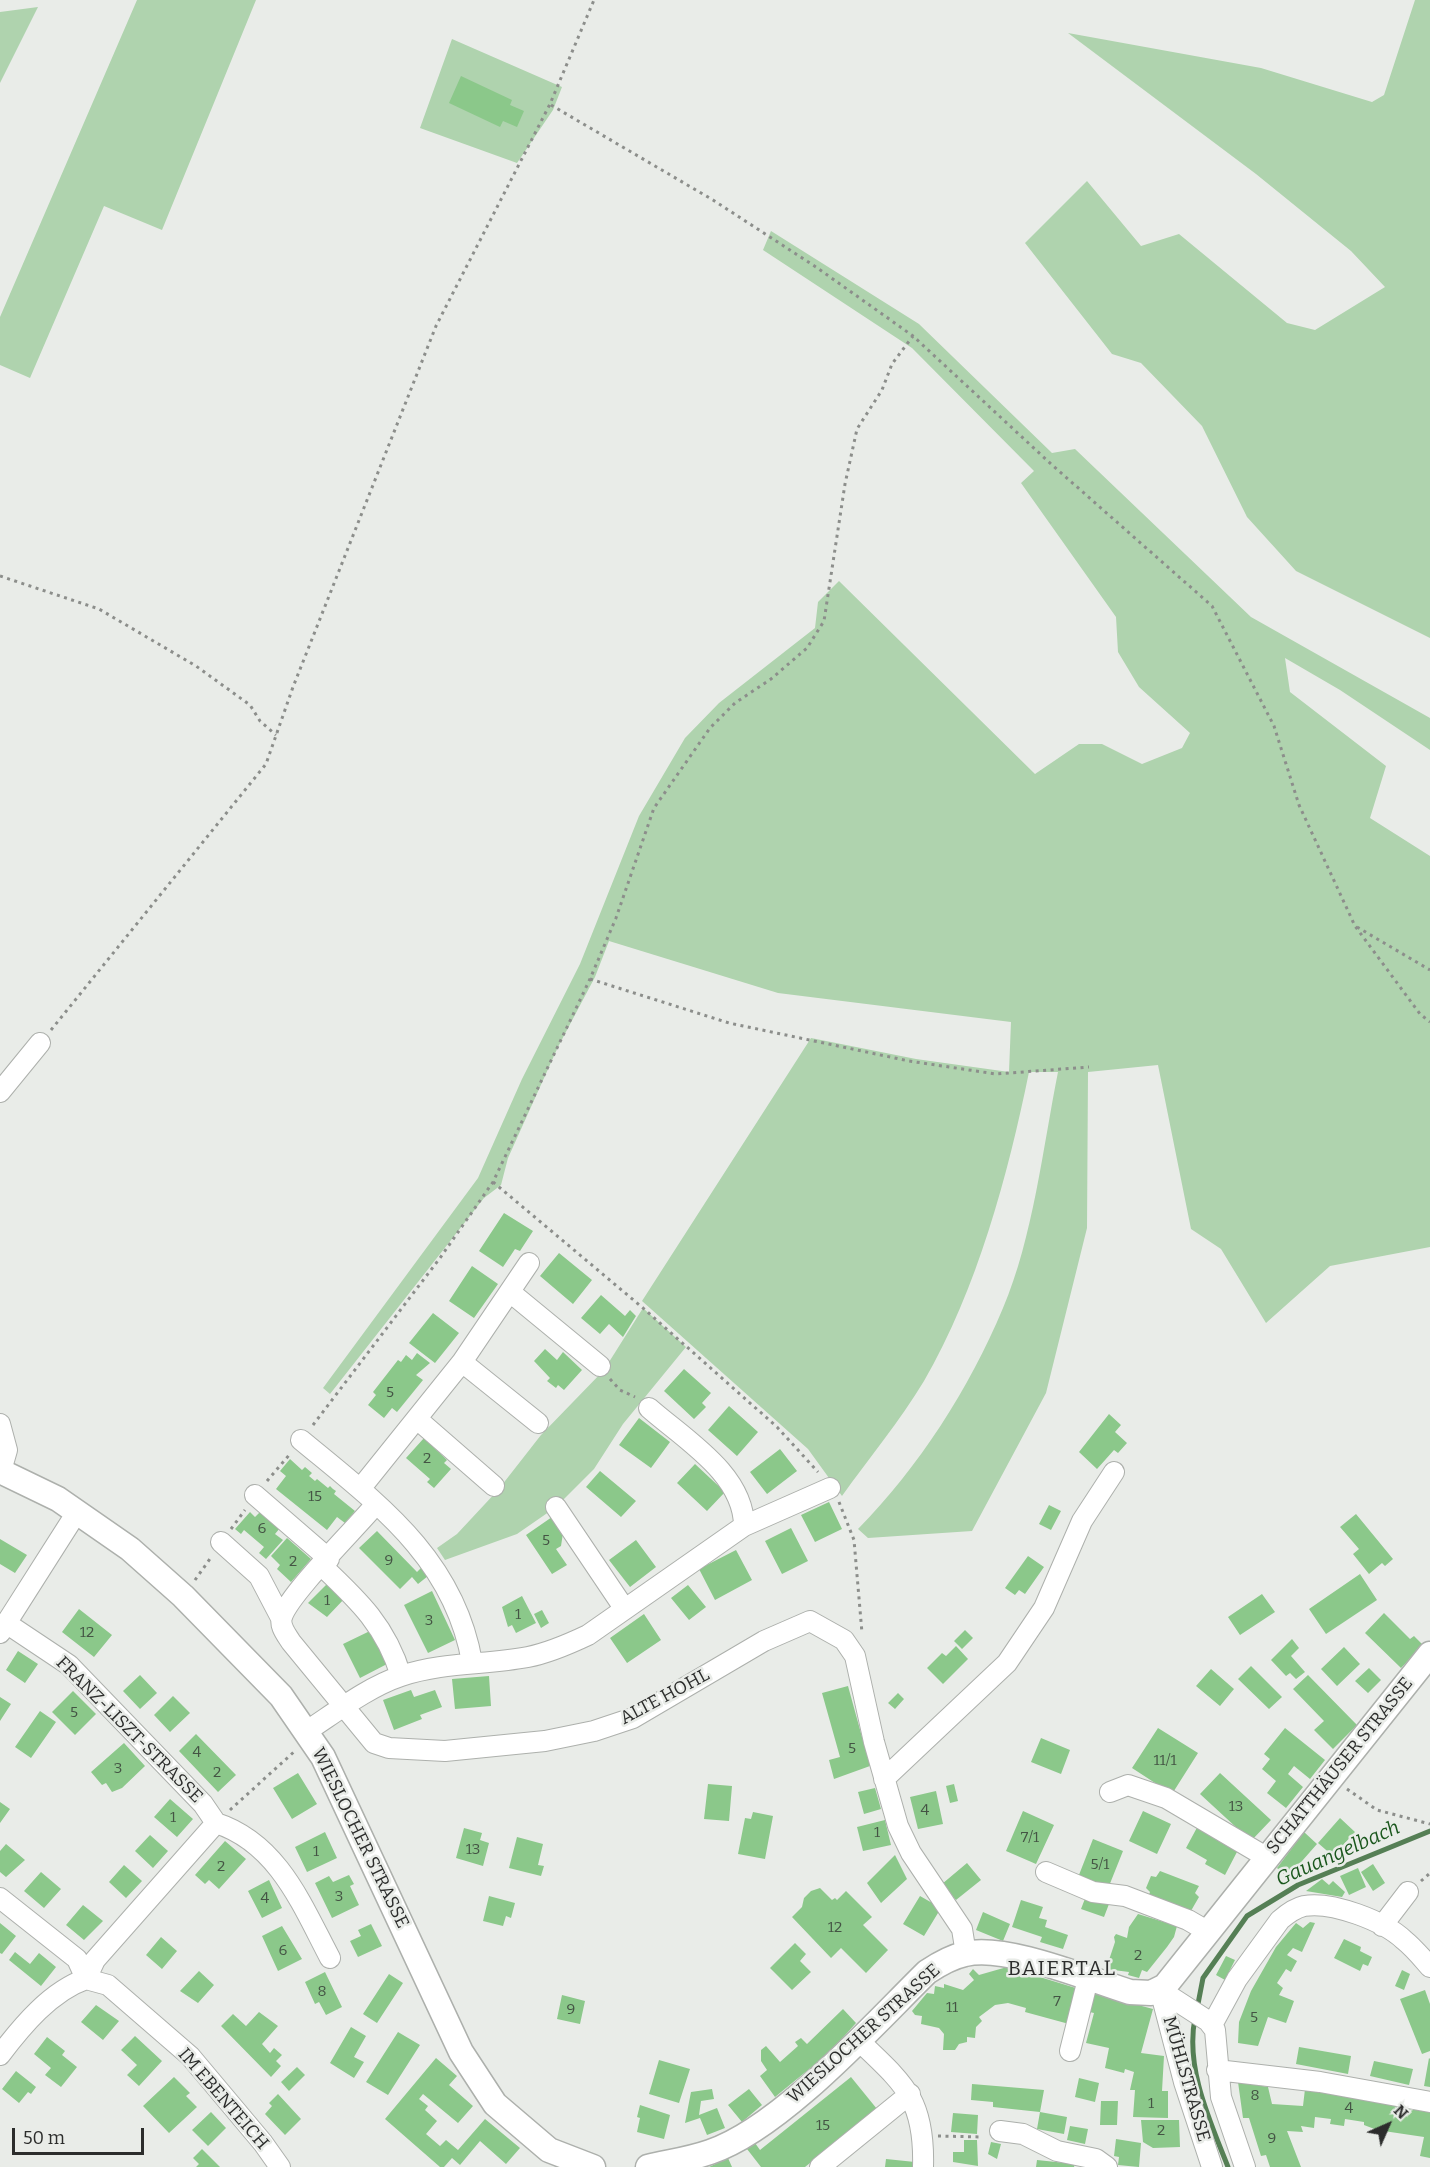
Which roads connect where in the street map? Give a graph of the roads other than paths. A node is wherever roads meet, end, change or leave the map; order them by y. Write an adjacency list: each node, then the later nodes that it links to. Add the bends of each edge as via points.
1 (40, 1043): 2 (street)
2 (3, 1084)
3 (529, 1263): 4 (street)
4 (510, 1292): 5 (street); 6 (street)
5 (462, 1362): 8 (street); 9 (street)
6 (600, 1366)
7 (649, 1408): 21 (street, via 722,1472 738,1495)
8 (417, 1419): 14 (street); 16 (street)
9 (538, 1423)
10 (0, 1424): 12 (street)
11 (301, 1440): 16 (street)
12 (2, 1459): 20 (main road, WIESLOCHER STRASSE)
13 (1114, 1472): 32 (street, via 1082,1521 1044,1608 1007,1663)
14 (494, 1486)
15 (830, 1488): 21 (street)
16 (360, 1489): 18 (street)
17 (255, 1496): 23 (street)
18 (376, 1504): 23 (street); 28 (street, via 431,1560 460,1616)
19 (556, 1507): 24 (street)
20 (77, 1512): 26 (street); 31 (main road, WIESLOCHER STRASSE, via 130,1549 183,1596 281,1696)
21 (744, 1526): 24 (street)
22 (221, 1542): 25 (street, via 260,1576)
23 (325, 1563): 25 (street); 29 (street, via 381,1629)
24 (624, 1608): 28 (street, via 568,1645 528,1657)
25 (281, 1618): 30 (street, via 282,1629 291,1642)
26 (3, 1628): 34 (street, FRANZ-LISZT-STRASSE, via 69,1665 203,1804)
27 (1430, 1654): 35 (main road, SCHATTHÄUSER STRASSE)
28 (472, 1662): 29 (street)
29 (401, 1676): 30 (street)
30 (344, 1707): 31 (street); 32 (street, ALTE HOHL, via 374,1743 382,1746 456,1750 545,1741 633,1718 764,1641 810,1621 844,1640 855,1656)
31 (309, 1734): 56 (main road, WIESLOCHER STRASSE, via 461,2052 495,2104 549,2150)
32 (884, 1779): 41 (street, via 898,1826 911,1853 962,1929)
33 (1110, 1792): 35 (street, via 1128,1785 1166,1798)
34 (216, 1823): 42 (street, via 234,1829 273,1860 287,1878); 44 (street, via 95,1960)
35 (1266, 1857): 40 (main road, SCHATTHÄUSER STRASSE)
36 (1046, 1872): 40 (street, via 1094,1892 1125,1896)
37 (1408, 1892): 39 (street)
38 (0, 1898): 44 (street, via 78,1959)
39 (1382, 1926): 43 (street, via 1403,1938); 47 (street, via 1365,1916 1330,1908 1304,1906 1287,1914)
40 (1207, 1931): 46 (main road, SCHATTHÄUSER STRASSE)
41 (966, 1954): 45 (main road, WIESLOCHER STRASSE, via 990,1952 1013,1956); 48 (main road, WIESLOCHER STRASSE, via 927,1972)
42 (330, 1958)
43 (1430, 1967)
44 (86, 1979): 50 (street, via 69,1985 34,2015); 55 (street, IM EBENTEICH, via 108,1985 190,2056)
45 (1088, 1979): 46 (main road, WIESLOCHER STRASSE, via 1142,1994); 49 (street)
46 (1160, 1990): 47 (street); 61 (street, MÜHLSTRASSE)
47 (1207, 2022): 51 (street, via 1216,2035)
48 (858, 2040): 52 (street); 57 (main road, WIESLOCHER STRASSE, via 757,2128 712,2152)
49 (1070, 2051)
50 (0, 2055)
51 (1217, 2070): 53 (street, via 1320,2082); 62 (street, via 1228,2124)
52 (910, 2094): 58 (street); 59 (street, via 924,2136)
53 (1430, 2102)
54 (1000, 2131): 60 (street, via 1023,2134 1057,2151 1096,2159)
55 (279, 2167)
56 (593, 2167)
57 (648, 2167)
58 (819, 2167)
59 (923, 2167)
60 (1107, 2167)
61 (1212, 2167)
62 (1245, 2167)

